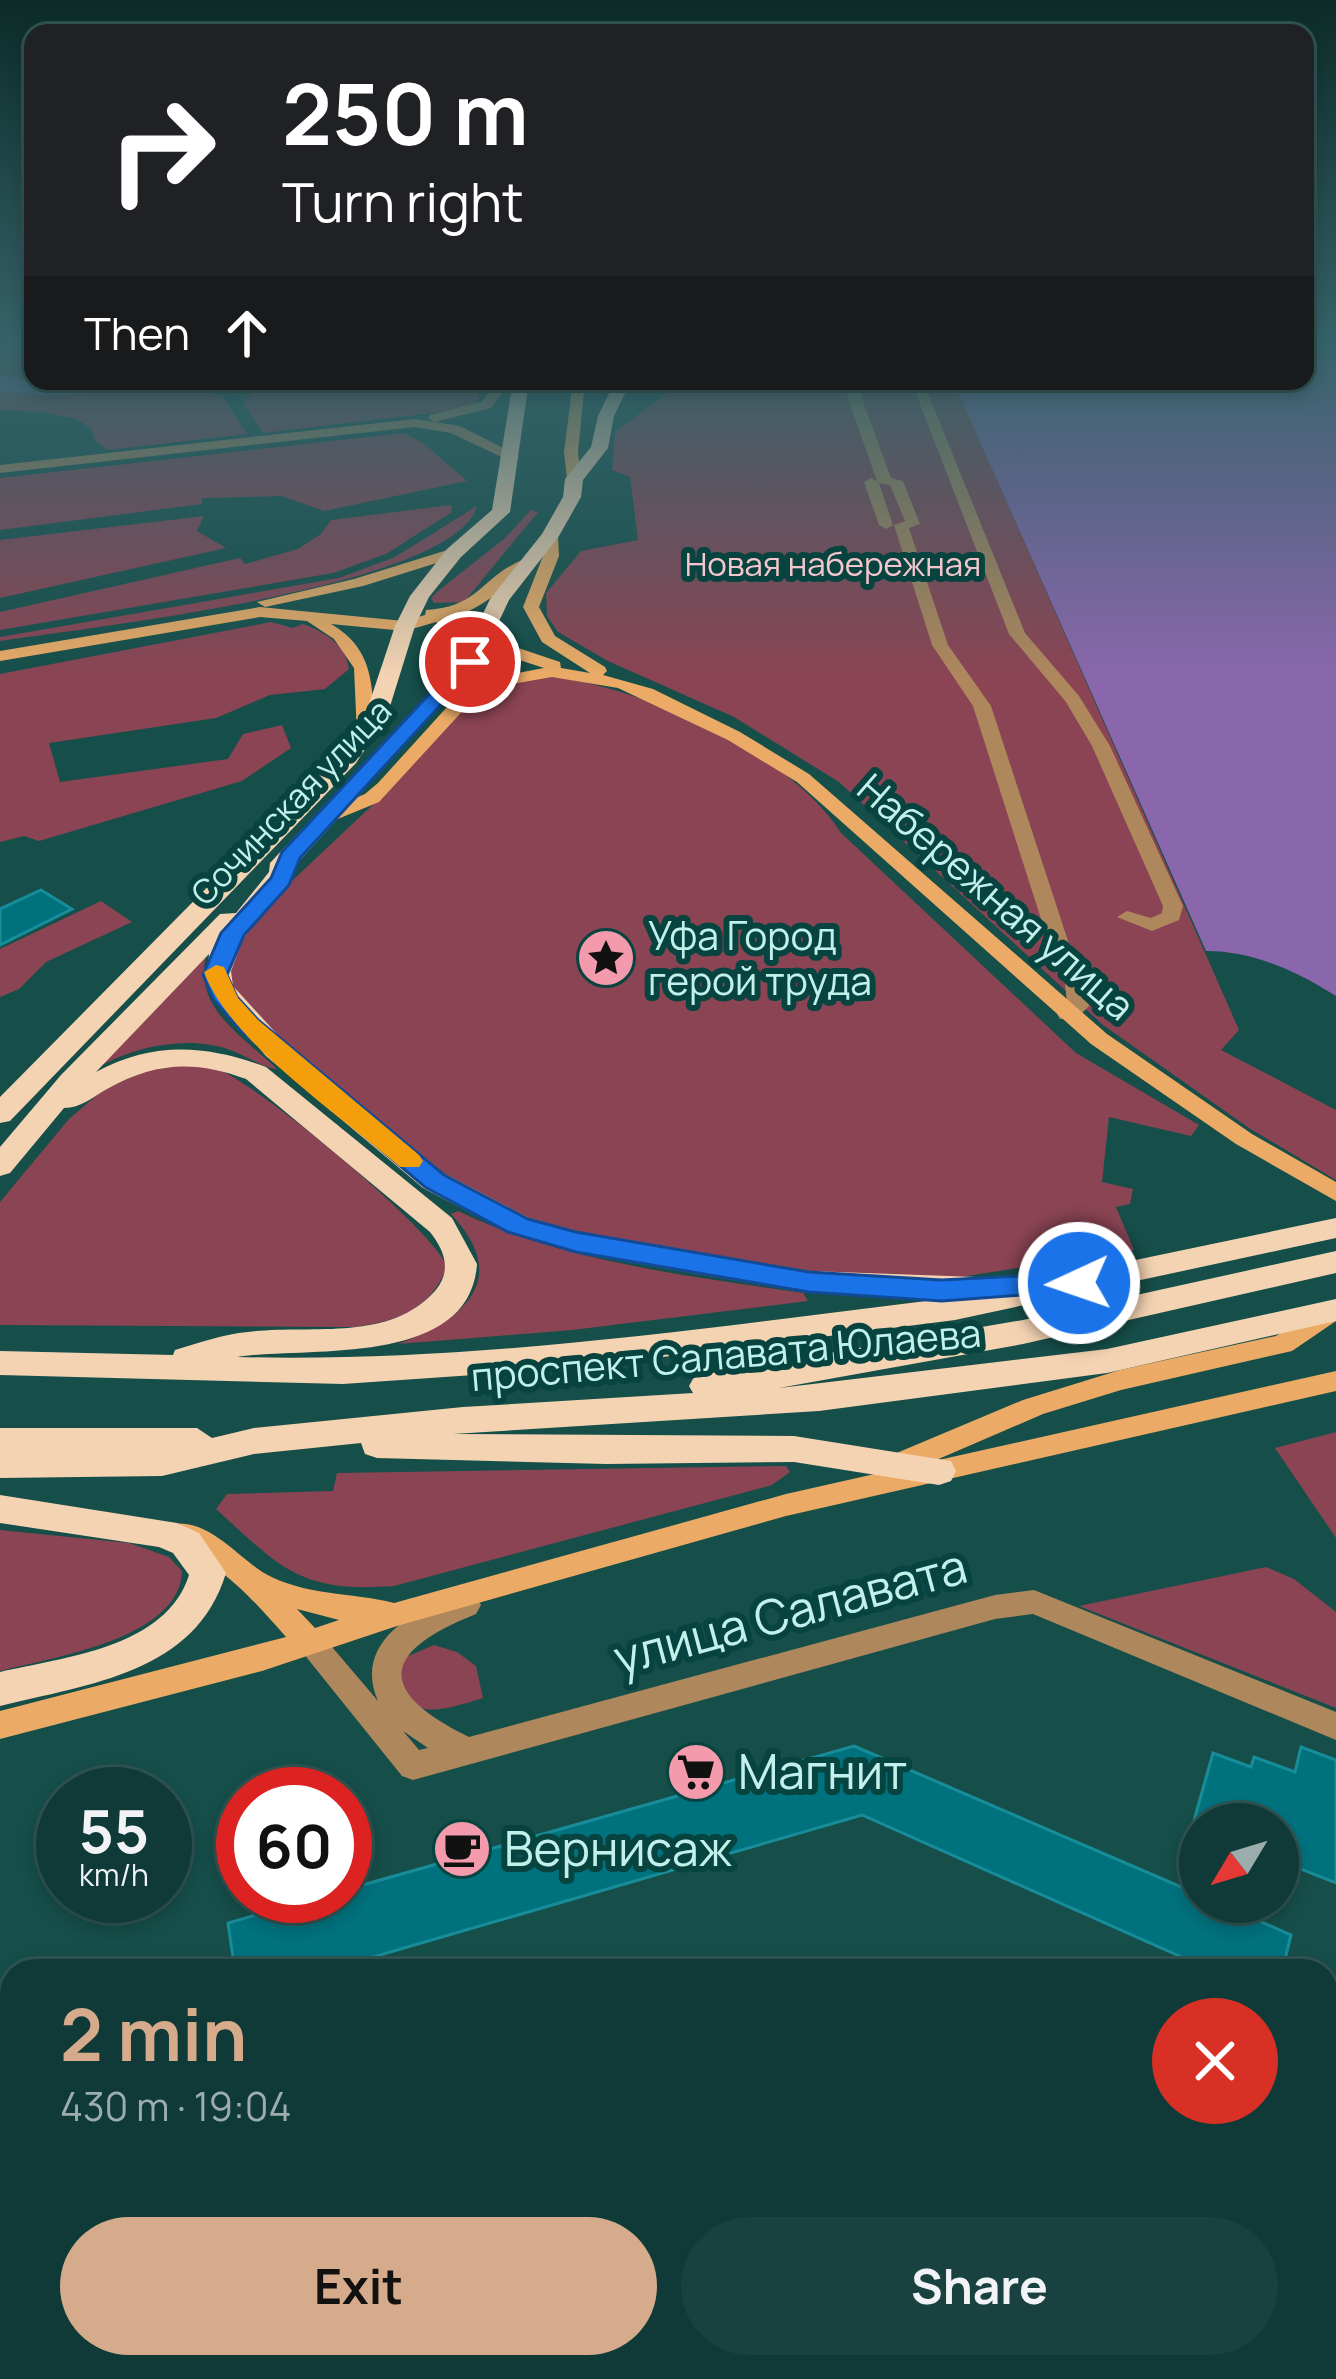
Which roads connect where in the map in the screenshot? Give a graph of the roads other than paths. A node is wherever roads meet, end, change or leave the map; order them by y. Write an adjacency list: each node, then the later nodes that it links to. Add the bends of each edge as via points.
1 (123, 456): 8 (street)
2 (508, 456): 7 (street)
3 (571, 456): 9 (street, Сочинская улица)
4 (593, 456): 9 (main road)
5 (875, 456): 10 (street)
6 (947, 456): 27 (street, via 1017,634 1102,746 1173,906 1172,916 1151,925)
7 (512, 458): 13 (main road, Сочинская улица, via 501,512)
8 (0, 470)
9 (574, 479): 12 (main road, Сочинская улица)
10 (884, 482): 11 (street); 11 (street)
11 (900, 525): 28 (street, via 940,645 982,706 1079,994)
12 (550, 536): 14 (main road, Сочинская улица); 23 (street, via 531,607 539,627 561,650)
13 (454, 553): 15 (main road, Сочинская улица); 17 (street)
14 (528, 563): 16 (street); 20 (main road, Сочинская улица)
15 (422, 601): 16 (street, via 446,611); 18 (street); 19 (main road, Сочинская улица)
16 (468, 608): 18 (street)
17 (230, 615): 19 (street); 21 (street); 24 (street, via 302,617 340,636 362,668)
18 (440, 619): 19 (street); 20 (street)
19 (405, 626): 20 (street); 24 (main road, Сочинская улица)
20 (471, 636): 22 (street); 25 (main road, Сочинская улица, via 461,674)
21 (0, 656)
22 (596, 678): 23 (street, Набережная улица); 25 (street, via 526,673 485,684 371,799)
23 (622, 683): 28 (street, Набережная улица, via 803,778)
24 (366, 735): 29 (main road, Сочинская улица)
25 (328, 817): 26 (main road, Сочинская улица)
26 (290, 856): 30 (main road, Сочинская улица); 35 (main road, via 281,880 219,958 215,975 226,1000 351,1115 475,1205 576,1242 809,1282 942,1290)
27 (1127, 917)
28 (1068, 1013): 32 (street, Набережная улица, via 1188,1102)
29 (2, 1110)
30 (44, 1116): 31 (main road, Сочинская улица); 39 (main road, via 148,1057 221,1058 256,1073 441,1225 458,1248 463,1267 455,1288 406,1326 247,1343)
31 (0, 1166)
32 (1336, 1193)
33 (1336, 1228): 35 (main road)
34 (1336, 1262): 41 (main road, via 806,1373)
35 (1079, 1283): 39 (main road, via 955,1309 575,1355 344,1372)
36 (1335, 1310): 37 (main road, проспект Салавата Юлаева)
37 (1210, 1350): 41 (main road, проспект Салавата Юлаева, via 819,1398); 44 (street, via 1033,1407)
38 (0, 1363): 39 (main road)
39 (163, 1365)
40 (1336, 1381): 46 (street)
41 (463, 1420): 43 (main road, проспект Салавата Юлаева)
42 (0, 1441): 43 (main road)
43 (254, 1441): 44 (main road, via 794,1449); 45 (main road, via 162,1462)
44 (902, 1464): 46 (main road); 47 (street)
45 (0, 1465)
46 (939, 1471): 47 (street)
47 (786, 1505): 50 (street)
48 (0, 1509): 49 (main road)
49 (164, 1533): 51 (street, via 209,1545); 54 (main road, via 185,1543 208,1573 192,1615 117,1658)
50 (529, 1575): 52 (street); 57 (street, via 402,1634 387,1654 384,1677 399,1709 427,1735)
51 (246, 1577): 52 (street, via 328,1607); 53 (street)
52 (398, 1614): 53 (street)
53 (310, 1643): 55 (street); 57 (street, улица Салавата, via 413,1766)
54 (0, 1689)
55 (0, 1725)
56 (1336, 1726): 57 (street, улица Салавата, via 1034,1602)
57 (462, 1749)

